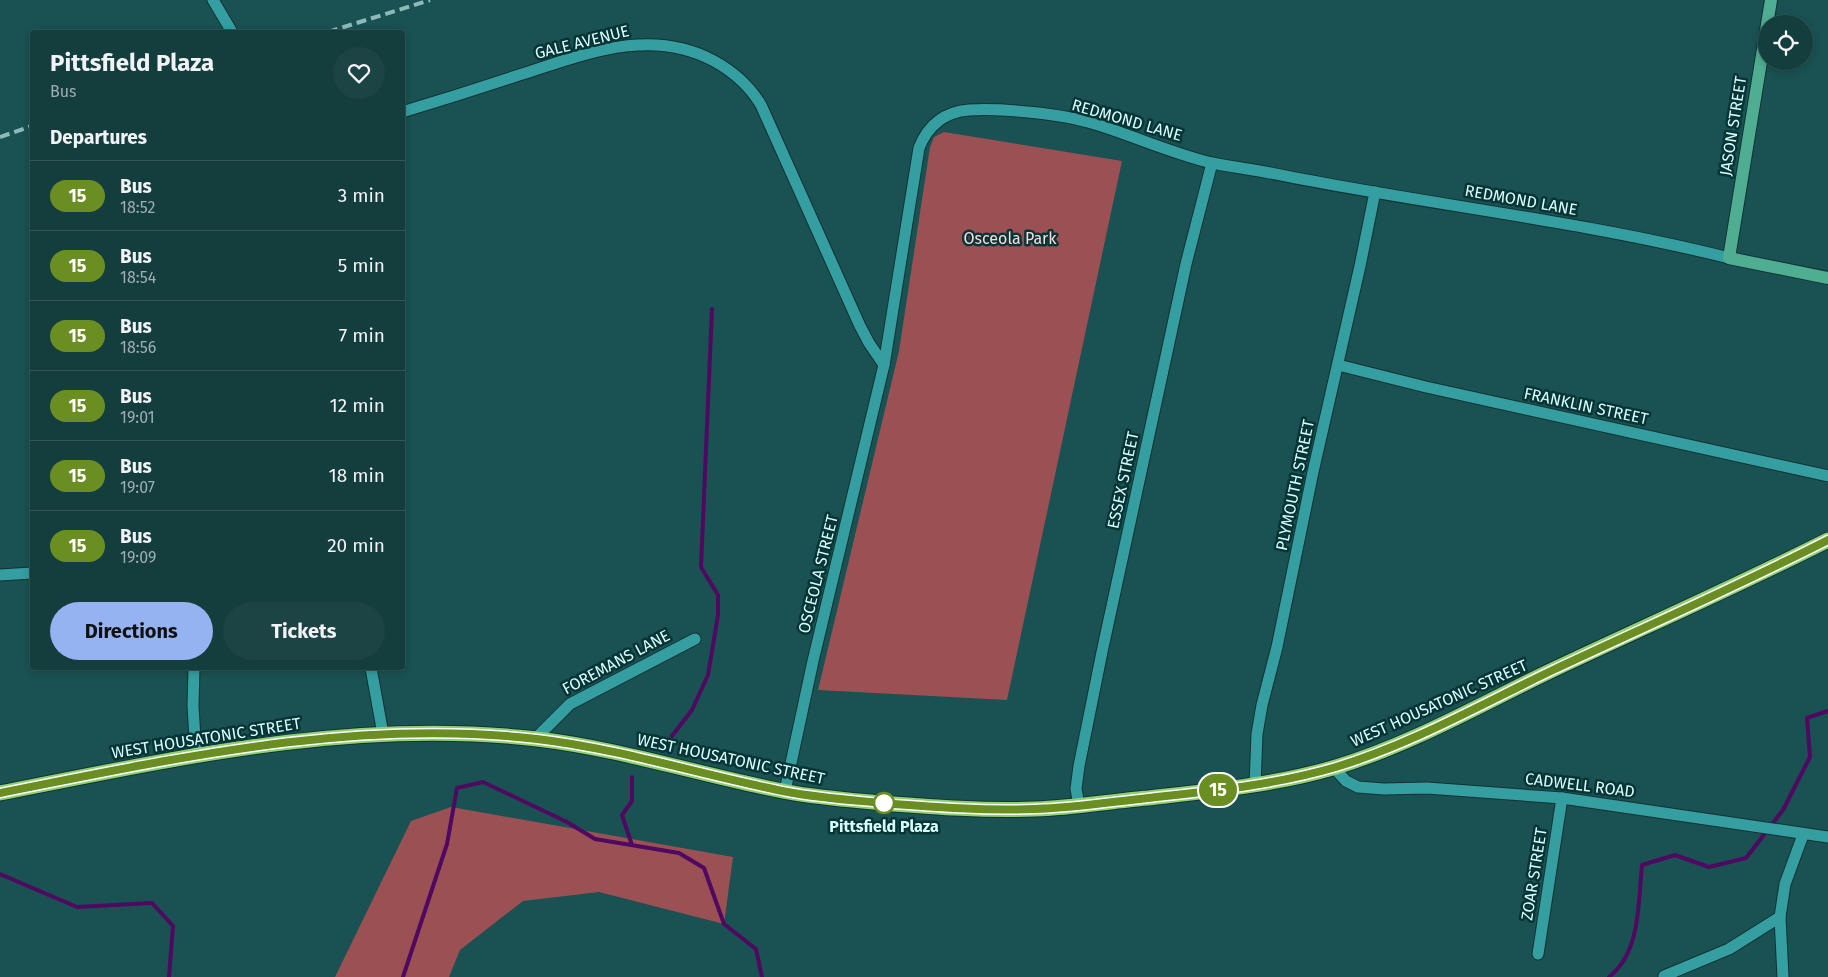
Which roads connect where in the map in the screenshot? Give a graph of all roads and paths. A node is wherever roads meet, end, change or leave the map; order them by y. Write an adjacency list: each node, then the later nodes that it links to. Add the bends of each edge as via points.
1 (213, 0): 3 (street)
2 (1771, 0): 7 (street, JASON STREET)
3 (231, 30)
4 (405, 111): 9 (street, GALE AVENUE, via 583,56 644,44 677,47 710,59 735,74 757,98 860,326)
5 (1212, 163): 6 (street, REDMOND LANE); 9 (street, REDMOND LANE, via 1098,125 1067,118 982,110 958,112 936,121 924,136 917,154); 26 (street, ESSEX STREET, via 1186,264 1102,652 1079,766 1076,790)
6 (1375, 192): 7 (street, REDMOND LANE, via 1577,226); 10 (street, PLYMOUTH STREET)
7 (1728, 258): 8 (street)
8 (1828, 278)
9 (884, 365): 23 (street, OSCEOLA STREET)
10 (1338, 365): 11 (street, FRANKLIN STREET); 22 (street, PLYMOUTH STREET, via 1262,705)
11 (1828, 476)
12 (1828, 540): 21 (highway, WEST HOUSATONIC STREET, via 1434,728)
13 (30, 573): 14 (street)
14 (0, 576)
15 (695, 638): 19 (street, FOREMANS LANE, via 570,704)
16 (194, 670): 20 (street)
17 (370, 670): 18 (street)
18 (383, 734): 19 (highway, WEST HOUSATONIC STREET); 20 (highway, WEST HOUSATONIC STREET, via 294,740)
19 (534, 739): 23 (highway, WEST HOUSATONIC STREET, via 638,758)
20 (196, 755): 24 (highway, WEST HOUSATONIC STREET)
21 (1334, 768): 22 (highway, WEST HOUSATONIC STREET); 25 (street, CADWELL ROAD, via 1346,781 1358,787)
22 (1255, 785): 26 (highway, WEST HOUSATONIC STREET)
23 (784, 791): 26 (highway, WEST HOUSATONIC STREET, via 963,809)
24 (0, 793)
25 (1562, 798): 27 (street, CADWELL ROAD); 30 (street, ZOAR STREET)
26 (1079, 805)
27 (1803, 835): 28 (street, CADWELL ROAD); 29 (street, via 1785,884)
28 (1828, 837)
29 (1780, 917): 31 (street, via 1729,949); 32 (street)
30 (1538, 954)
31 (1664, 976)
32 (1783, 977)

